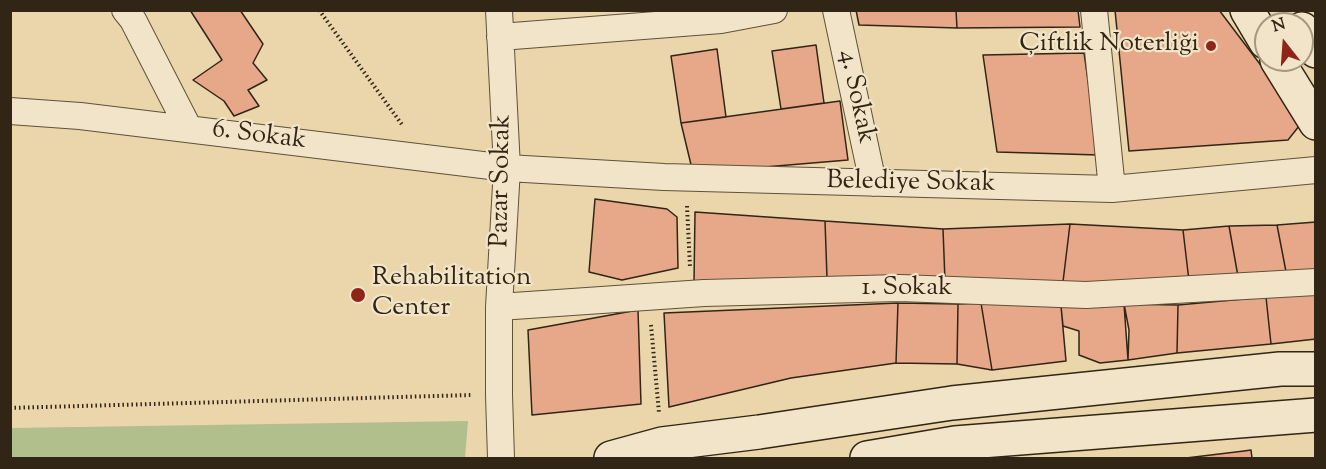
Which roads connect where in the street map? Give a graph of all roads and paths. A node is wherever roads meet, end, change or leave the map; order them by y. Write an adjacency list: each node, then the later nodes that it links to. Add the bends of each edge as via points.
1 (125, 10): 13 (street)
2 (319, 10): 14 (path)
3 (499, 10): 9 (street, Pazar Sokak)
4 (774, 10): 9 (street, via 721,20)
5 (836, 10): 18 (street, 4. Sokak)
6 (1094, 10): 19 (street)
7 (1246, 10): 8 (street)
8 (1254, 23)
9 (500, 38): 15 (street, Pazar Sokak)
10 (1284, 72): 12 (street)
11 (10, 111): 13 (street, 6. Sokak)
12 (1316, 123)
13 (189, 129): 14 (street, 6. Sokak)
14 (426, 158): 15 (street, 6. Sokak)
15 (507, 168): 17 (street, Belediye Sokak); 23 (street, Pazar Sokak)
16 (1316, 170): 19 (street, Belediye Sokak)
17 (685, 178): 18 (street, Belediye Sokak); 21 (path)
18 (873, 183): 19 (street, Belediye Sokak)
19 (1112, 189)
20 (1316, 282): 21 (street, 1. Sokak, via 1086,295 900,288)
21 (692, 294): 22 (street, 1. Sokak)
22 (648, 297): 23 (street, 1. Sokak); 28 (path)
23 (499, 307): 25 (street, Pazar Sokak)
24 (1316, 369): 28 (street, via 1280,369 952,403)
25 (499, 394): 26 (path); 29 (street, Pazar Sokak)
26 (10, 408)
27 (1316, 415): 31 (street, via 955,444)
28 (662, 444): 30 (street)
29 (501, 459)
30 (611, 459)
31 (867, 459)

